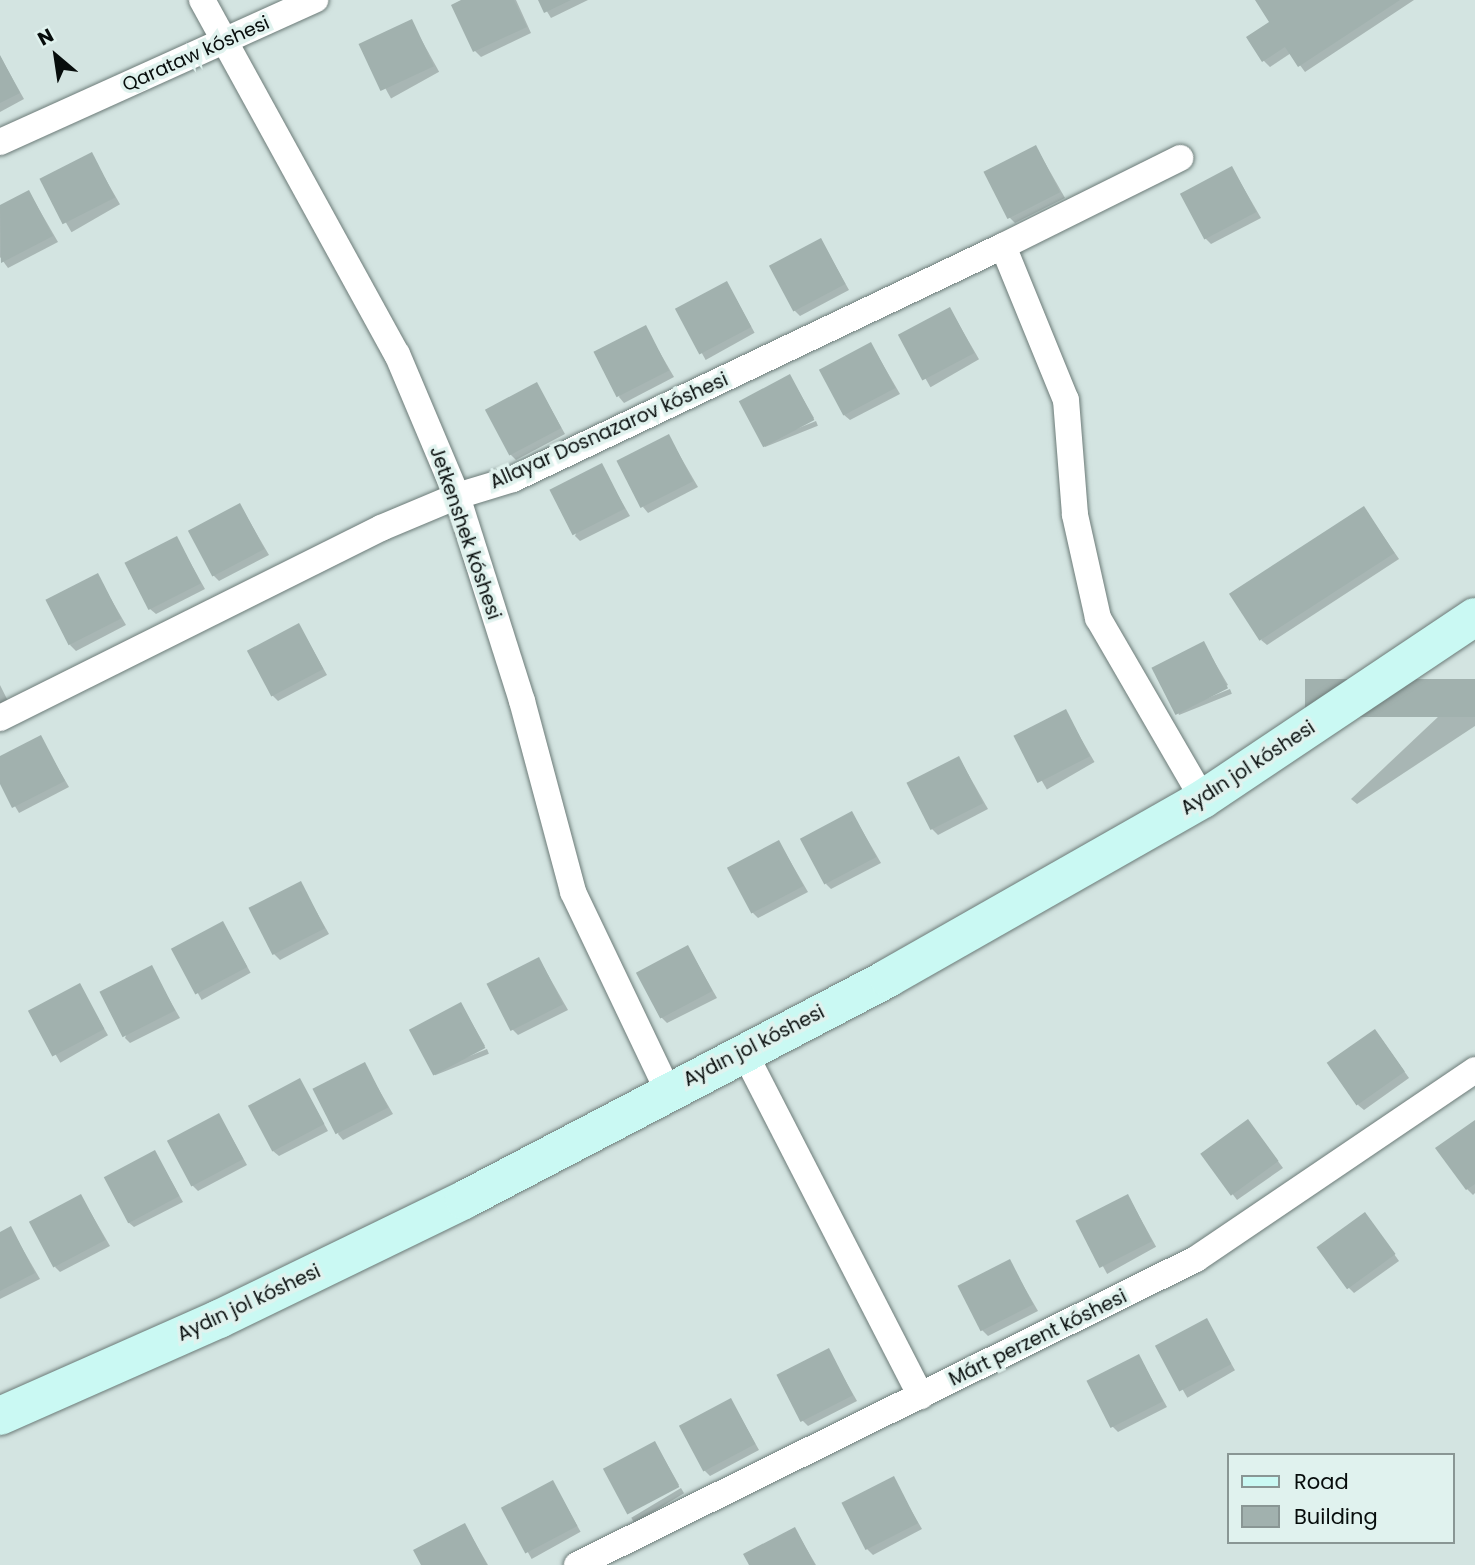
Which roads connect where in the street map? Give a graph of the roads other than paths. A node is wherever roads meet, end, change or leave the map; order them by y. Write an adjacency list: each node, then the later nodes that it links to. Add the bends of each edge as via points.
1 (202, 0): 3 (street, Jetkenshek kóshesi)
2 (315, 0): 3 (street, Qarataw kóshesi)
3 (223, 41): 4 (street, Qarataw kóshesi); 7 (street, Jetkenshek kóshesi, via 397,354)
4 (0, 142)
5 (1180, 158): 6 (street, Allayar Dosnazarov kóshesi)
6 (1003, 246): 7 (street, Allayar Dosnazarov kóshesi, via 513,479); 10 (street, via 1066,400 1075,515 1098,618)
7 (457, 496): 9 (street, Allayar Dosnazarov kóshesi, via 381,528); 13 (street, Jetkenshek kóshesi, via 522,701 573,892)
8 (1475, 617): 10 (street, Aydın jol kóshesi)
9 (0, 718)
10 (1203, 799): 11 (street, Aydın jol kóshesi, via 888,978)
11 (744, 1052): 13 (street, Aydın jol kóshesi); 14 (street)
12 (1475, 1070): 14 (street, Márt perzent kóshesi, via 1196,1259)
13 (668, 1091): 15 (street, Aydın jol kóshesi, via 464,1200 219,1319)
14 (921, 1396): 16 (street, Márt perzent kóshesi)
15 (0, 1416)
16 (577, 1565)

